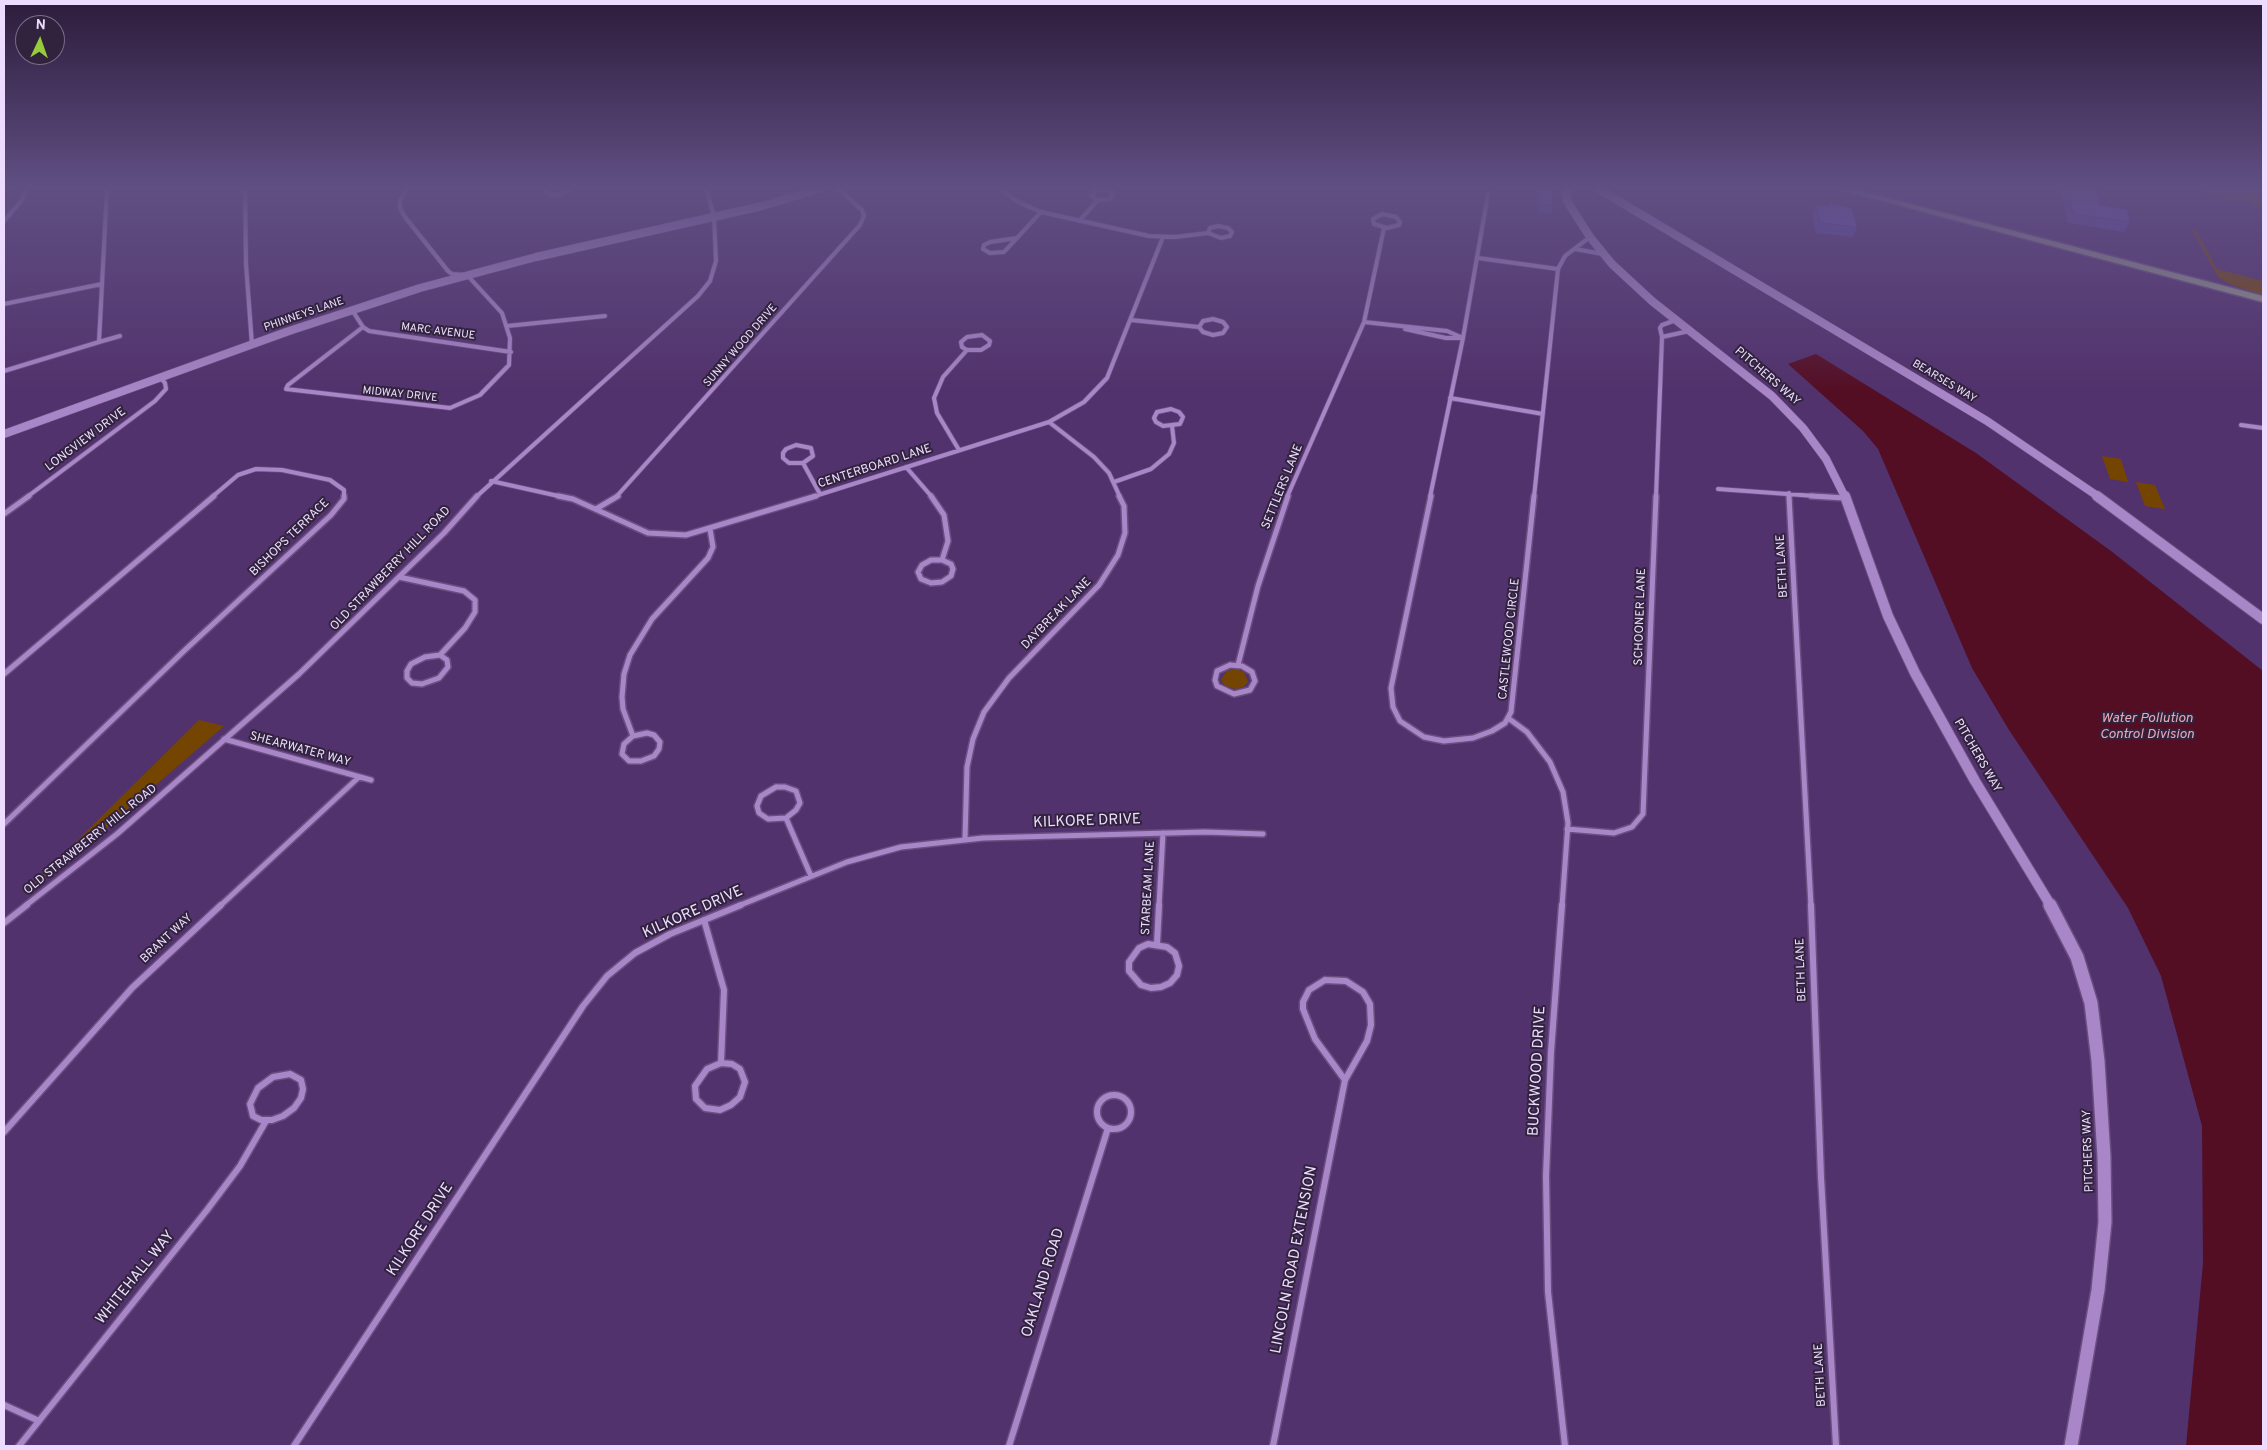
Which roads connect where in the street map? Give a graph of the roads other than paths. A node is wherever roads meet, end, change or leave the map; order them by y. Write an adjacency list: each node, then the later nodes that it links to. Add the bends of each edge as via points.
1 (103, 256): 16 (street)
2 (246, 256): 32 (street)
3 (436, 256): 15 (street, via 452,274)
4 (545, 256): 15 (main road, PHINNEYS LANE)
5 (716, 256): 47 (street, OLD STRAWBERRY HILL ROAD, via 706,287)
6 (833, 256): 53 (street, SUNNY WOOD DRIVE, via 628,486)
7 (1156, 256): 21 (street, CENTERBOARD LANE)
8 (1378, 256): 23 (street, SETTLERS LANE)
9 (1567, 256): 14 (street, via 1561,260)
10 (1605, 256): 22 (main road, PITCHERS WAY)
11 (1710, 256): 58 (main road, BEARSES WAY, via 1987,421 2094,494)
12 (2097, 256): 17 (main road)
13 (1478, 258): 14 (street); 30 (street, CASTLEWOOD CIRCLE)
14 (1558, 270): 38 (street, CASTLEWOOD CIRCLE)
15 (467, 274): 19 (main road, PHINNEYS LANE); 24 (street, via 502,313)
16 (102, 284): 18 (street); 31 (street)
17 (2263, 299)
18 (4, 304)
19 (352, 310): 25 (street); 32 (main road, PHINNEYS LANE)
20 (605, 316): 24 (street)
21 (1131, 320): 26 (street); 39 (street, CENTERBOARD LANE, via 1107,378 1084,402)
22 (1676, 320): 27 (main road, PITCHERS WAY); 29 (street, via 1662,325)
23 (1364, 322): 30 (street, via 1429,336); 60 (street, SETTLERS LANE, via 1288,495 1258,586)
24 (507, 326): 34 (street)
25 (362, 327): 34 (street, MARC AVENUE, via 374,332); 34 (street, MIDWAY DRIVE, via 286,389 450,408 468,402 492,385 509,365)
26 (1198, 327): 26 (street, via 1202,321 1213,319 1227,328 1213,335)
27 (1690, 331): 29 (street); 52 (main road, PITCHERS WAY, via 1785,408 1826,459)
28 (120, 336): 31 (street)
29 (1662, 337): 69 (street, SCHOONER LANE, via 1643,814 1632,826 1614,833)
30 (1463, 338): 37 (street, CASTLEWOOD CIRCLE)
31 (99, 342): 35 (street)
32 (252, 345): 36 (main road, PHINNEYS LANE)
33 (967, 350): 33 (street, via 961,342 970,335 982,335 990,341 984,349); 44 (street, via 943,377 934,398 937,412)
34 (511, 352)
35 (4, 371)
36 (160, 377): 43 (main road, PHINNEYS LANE); 54 (street, LONGVIEW DRIVE, via 166,389 155,401)
37 (1450, 398): 38 (street); 62 (street, CASTLEWOOD CIRCLE, via 1393,675 1392,700 1396,715 1405,726 1437,740 1460,741 1484,734)
38 (1543, 414): 62 (street, CASTLEWOOD CIRCLE, via 1514,705)
39 (1049, 422): 44 (street, CENTERBOARD LANE); 48 (street, DAYBREAK LANE, via 1094,457)
40 (2241, 424): 42 (street)
41 (1172, 426): 41 (street, via 1157,424 1155,414 1165,409 1179,412 1183,420); 48 (street, via 1174,443 1164,460 1143,473)
42 (2263, 428)
43 (4, 434)
44 (960, 450): 46 (street, CENTERBOARD LANE)
45 (803, 462): 45 (street, via 789,463 783,458 783,453 793,446 809,446 813,449 813,456); 51 (street)
46 (906, 467): 51 (street, CENTERBOARD LANE); 56 (street, via 944,515 948,541)
47 (491, 481): 53 (street, CENTERBOARD LANE, via 560,495); 57 (street, OLD STRAWBERRY HILL ROAD)
48 (1114, 482): 72 (street, DAYBREAK LANE, via 1124,506 1126,524 1122,544 1112,566 1092,593 998,690 977,726 967,767)
49 (1718, 489): 50 (street)
50 (1789, 493): 52 (street); 89 (street, BETH LANE)
51 (820, 494): 55 (street, CENTERBOARD LANE)
52 (1845, 498): 90 (main road, PITCHERS WAY, via 1888,616 1915,673 1974,781 2054,911 2077,958 2091,1003 2102,1123 2104,1222 2098,1290)
53 (596, 509): 55 (street, CENTERBOARD LANE, via 648,533 686,535)
54 (4, 514)
55 (710, 529): 63 (street, via 713,547 708,558 652,620 630,655 622,697)
56 (942, 560): 56 (street, via 931,560 922,565 918,572 921,580 935,584 949,579 953,569 951,564)
57 (399, 577): 59 (street, via 464,591 475,600 474,616); 64 (street, OLD STRAWBERRY HILL ROAD, via 306,668)
58 (2263, 619)
59 (440, 655): 59 (street, via 447,660 448,667 439,678 422,684 412,683 407,678 408,668 415,661)
60 (1238, 665): 60 (street, via 1252,672 1254,684 1242,693 1226,692 1217,686 1216,674 1222,667)
61 (4, 674): 68 (street, BISHOPS TERRACE, via 238,475 256,469 282,470 330,480 344,490 344,499 331,515)
62 (1508, 718): 69 (street, BUCKWOOD DRIVE, via 1527,732 1550,762 1563,792)
63 (633, 736): 63 (street, via 654,735 660,742 659,749 646,760 629,761 622,754 622,747)
64 (224, 739): 65 (street, SHEARWATER WAY); 75 (street, OLD STRAWBERRY HILL ROAD, via 117,834)
65 (359, 777): 66 (street, SHEARWATER WAY); 81 (street, BRANT WAY, via 132,988)
66 (371, 780)
67 (786, 818): 67 (street, via 800,803 796,791 785,786 776,787 761,796 757,806 761,816 772,820); 73 (street)
68 (4, 824)
69 (1567, 829): 88 (street, BUCKWOOD DRIVE, via 1551,1043 1546,1176 1548,1292)
70 (1163, 833): 71 (street, KILKORE DRIVE); 72 (street, KILKORE DRIVE); 76 (street, STARBEAM LANE)
71 (1263, 834)
72 (965, 839): 73 (street, KILKORE DRIVE, via 883,851)
73 (811, 876): 74 (street, KILKORE DRIVE)
74 (704, 920): 77 (street, via 724,990); 85 (street, KILKORE DRIVE, via 635,953 595,990)
75 (4, 923)
76 (1157, 944): 76 (street, STARBEAM LANE, via 1139,948 1129,962 1134,979 1151,988 1166,985 1178,971 1175,953)
77 (721, 1063): 77 (street, via 707,1069 695,1086 696,1099 705,1108 726,1108 740,1097 744,1087 745,1077 740,1069)
78 (1345, 1080): 78 (street, LINCOLN ROAD EXTENSION, via 1315,1039 1303,1009 1305,995 1326,980 1346,981 1358,988 1367,998 1371,1010 1367,1042); 87 (street, LINCOLN ROAD EXTENSION)
79 (266, 1121): 79 (street, via 283,1116 298,1103 303,1089 298,1078 290,1074 274,1077 254,1093 251,1113 256,1119); 83 (street, WHITEHALL WAY, via 224,1188)
80 (1108, 1128): 80 (street, via 1119,1129 1130,1119 1130,1106 1119,1096 1105,1098 1097,1109 1098,1119); 86 (street, OAKLAND ROAD)
81 (4, 1132)
82 (4, 1405): 83 (street)
83 (39, 1421): 84 (street, WHITEHALL WAY)
84 (19, 1446)
85 (294, 1446)
86 (1009, 1446)
87 (1273, 1446)
88 (1565, 1446)
89 (1836, 1446)
90 (2071, 1446)

